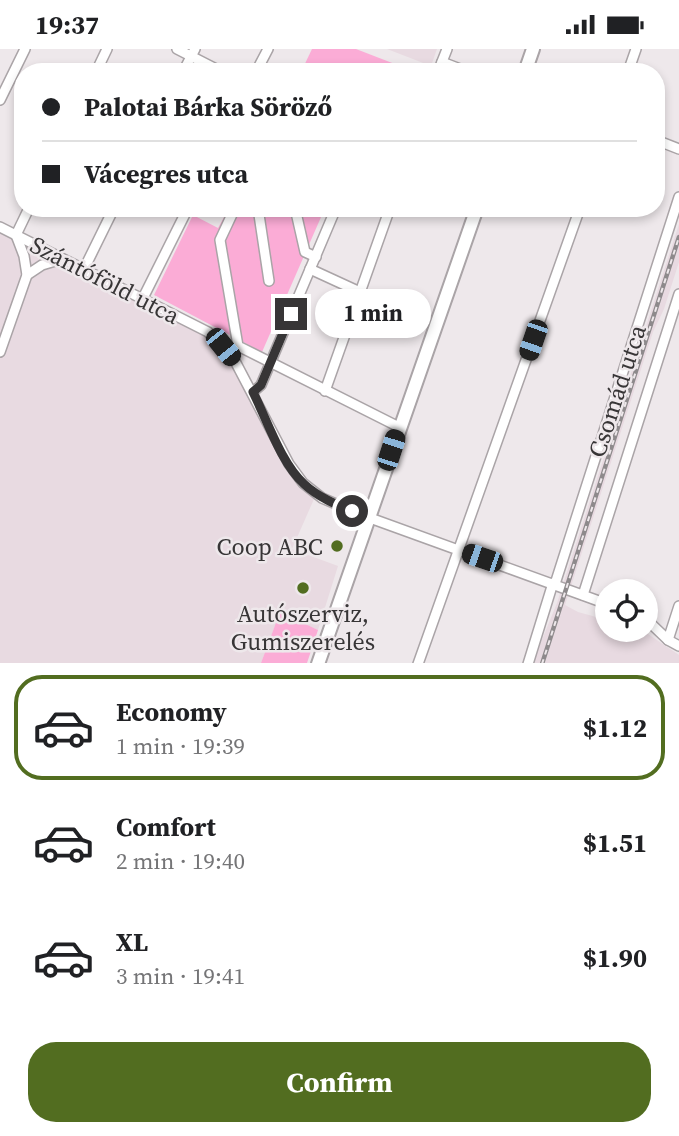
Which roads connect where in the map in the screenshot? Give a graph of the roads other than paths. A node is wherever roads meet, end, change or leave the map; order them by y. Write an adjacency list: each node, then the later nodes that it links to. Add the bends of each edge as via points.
1 (177, 49): 3 (street)
2 (447, 49): 4 (street)
3 (193, 53): 5 (street)
4 (442, 62)
5 (208, 63)
6 (14, 71): 7 (street)
7 (0, 100)
8 (679, 197): 37 (street, Csomád utca)
9 (25, 217): 20 (street)
10 (110, 217): 23 (street)
11 (184, 217): 29 (street)
12 (231, 217): 31 (street, via 219,240 239,346)
13 (259, 217): 26 (street)
14 (297, 217): 21 (street, via 305,252)
15 (332, 217): 21 (street)
16 (387, 217): 27 (street)
17 (474, 217): 34 (street)
18 (577, 217): 36 (street)
19 (0, 227): 20 (street, Szántóföld utca)
20 (16, 235): 22 (street, Szántóföld utca); 25 (street)
21 (316, 257): 24 (street)
22 (62, 259): 23 (street, Szántóföld utca); 25 (street)
23 (84, 269): 29 (street, Szántóföld utca)
24 (310, 269): 27 (street); 31 (street)
25 (27, 275): 30 (street)
26 (269, 281)
27 (360, 292): 32 (street)
28 (679, 294): 38 (street, Csomád utca)
29 (143, 298): 33 (street, Szántóföld utca, via 208,332 236,363)
30 (0, 352)
31 (270, 363): 32 (street); 33 (street)
32 (325, 391): 34 (street)
33 (253, 392): 35 (street, Szántóföld utca, via 303,483 322,498)
34 (399, 427): 35 (street)
35 (369, 517): 36 (street, Szántóföld utca); 44 (street)
36 (459, 550): 37 (street, Szántóföld utca); 45 (street)
37 (554, 584): 38 (street, Szántóföld utca); 46 (street, Csomád utca)
38 (583, 594): 39 (street, Szántóföld utca)
39 (595, 599)
40 (679, 606): 42 (street)
41 (658, 630): 42 (street)
42 (668, 640): 43 (street)
43 (679, 646)
44 (318, 663)
45 (418, 663)
46 (527, 663)

